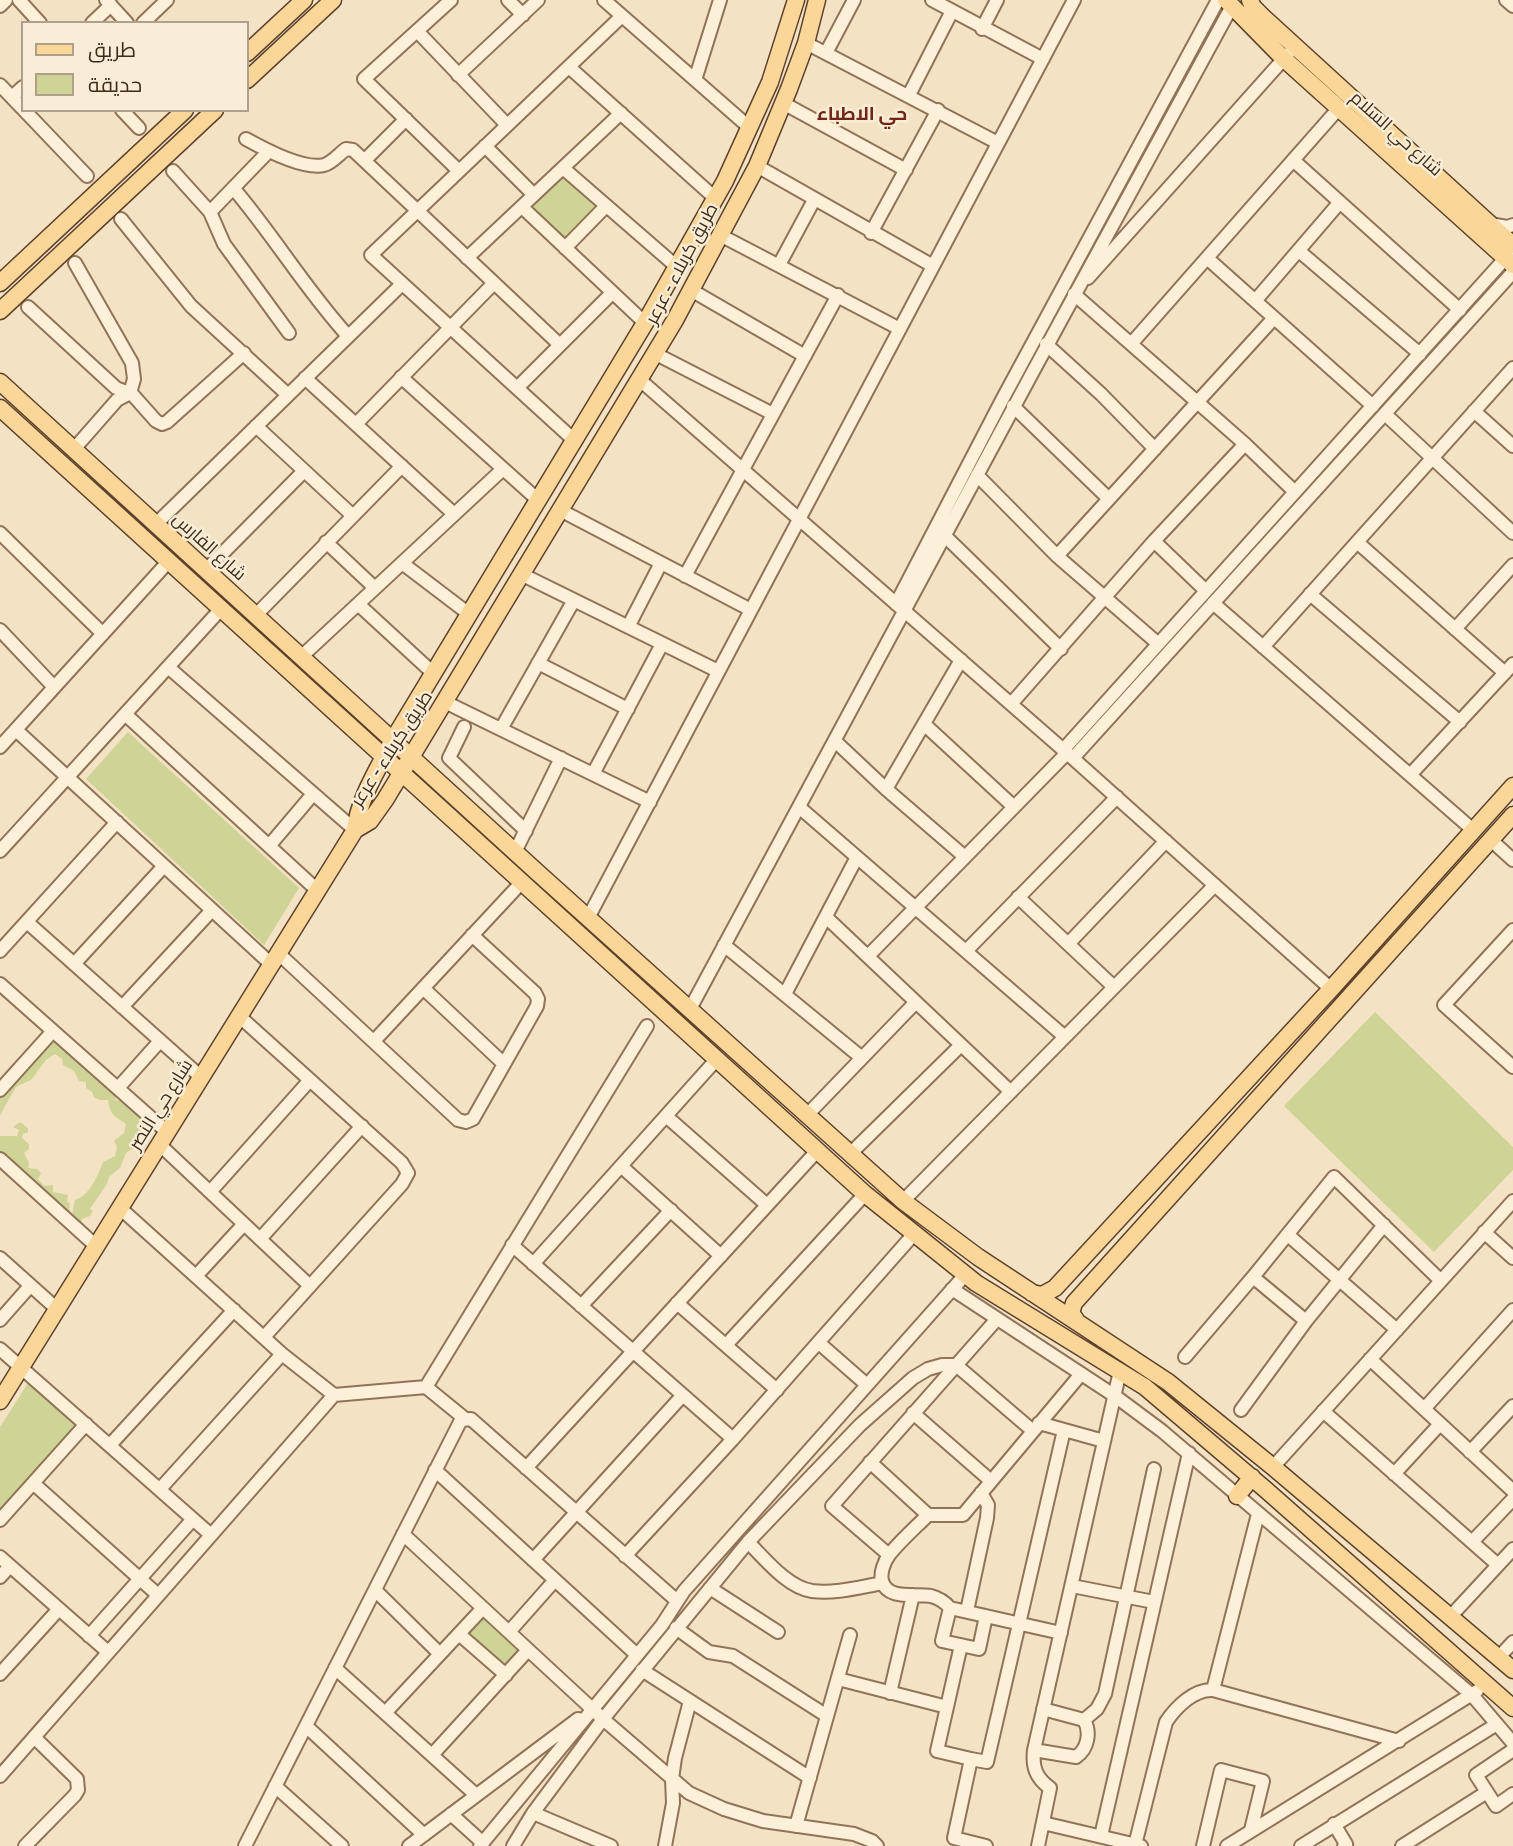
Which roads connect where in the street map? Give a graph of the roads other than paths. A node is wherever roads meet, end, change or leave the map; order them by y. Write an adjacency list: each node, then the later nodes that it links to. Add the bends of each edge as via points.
1 (6, 0): 21 (street)
2 (19, 0): 26 (street)
3 (167, 0): 29 (street)
4 (304, 0): 35 (main road)
5 (333, 0): 41 (main road)
6 (508, 0): 24 (street)
7 (538, 0): 24 (street)
8 (604, 0): 25 (street)
9 (796, 0): 33 (main road, طريق كربلاء - عرعر)
10 (817, 0): 34 (main road, طريق كربلاء - عرعر)
11 (854, 0): 37 (street)
12 (932, 0): 23 (street)
13 (998, 0): 31 (street)
14 (1074, 0): 38 (street)
15 (1250, 0): 30 (main road)
16 (1506, 0): 22 (street)
17 (450, 1): 32 (street)
18 (1225, 2): 30 (main road); 101 (street); 178 (street, via 1002,400)
19 (108, 3): 27 (street); 28 (street)
20 (716, 3): 42 (street)
21 (0, 6)
22 (1513, 6)
23 (952, 11): 31 (street); 46 (street)
24 (523, 15): 40 (street)
25 (622, 16): 39 (street); 42 (street)
26 (38, 21)
27 (94, 21)
28 (125, 21)
29 (144, 21)
30 (1259, 23): 36 (main road, شارع حي السلام)
31 (982, 29): 38 (street)
32 (417, 31): 40 (street); 57 (street, via 364,79)
33 (781, 47): 34 (main road, via 789,55); 43 (main road, طريق كربلاء - عرعر)
34 (803, 49): 37 (street); 47 (main road, طريق كربلاء - عرعر)
35 (248, 52)
36 (1289, 52): 50 (main road, شارع حي السلام); 83 (main road); 101 (street)
37 (826, 53): 46 (street)
38 (1043, 59): 62 (street)
39 (569, 67): 56 (street); 58 (street)
40 (458, 75): 58 (street)
41 (248, 79)
42 (695, 80): 60 (street)
43 (770, 82): 47 (main road, via 781,81); 60 (main road, طريق كربلاء - عرعر)
44 (0, 85): 48 (street)
45 (21, 89): 48 (street)
46 (909, 95): 51 (street)
47 (786, 96): 67 (main road, طريق كربلاء - عرعر); 69 (street)
48 (12, 97): 49 (street)
49 (21, 107)
50 (1339, 108): 66 (street); 92 (main road, شارع حي السلام)
51 (938, 110): 62 (street); 69 (street)
52 (26, 112): 72 (street)
53 (124, 112): 59 (street)
54 (183, 112): 96 (main road)
55 (213, 112): 105 (main road)
56 (621, 113): 68 (street); 75 (street)
57 (406, 119): 65 (street); 71 (street)
58 (507, 125): 63 (street)
59 (139, 128)
60 (750, 128): 75 (main road, طريق كربلاء - عرعر)
61 (246, 139): 64 (street)
62 (998, 143): 94 (street)
63 (485, 146): 71 (street); 74 (street)
64 (268, 152): 65 (street, via 321,166 351,149); 73 (street)
65 (365, 160): 80 (street)
66 (1293, 160): 77 (street); 90 (street)
67 (757, 166): 76 (street); 86 (main road, طريق كربلاء - عرعر)
68 (563, 168): 74 (street); 78 (street)
69 (906, 170): 85 (street)
70 (173, 171): 81 (street)
71 (459, 171): 80 (street)
72 (87, 176)
73 (234, 189): 81 (street); 112 (street)
74 (534, 195): 79 (street)
75 (715, 198): 95 (main road, طريق كربلاء - عرعر)
76 (814, 200): 85 (street); 93 (street)
77 (1340, 202): 88 (street); 106 (street)
78 (606, 206): 87 (street); 95 (street)
79 (522, 207): 87 (street); 89 (street)
80 (418, 210): 89 (street); 98 (street, via 371,255)
81 (210, 212): 111 (street, via 224,244)
82 (121, 219): 116 (street, via 191,306)
83 (1490, 224): 84 (street); 92 (main road)
84 (1513, 226)
85 (872, 233): 94 (street)
86 (720, 235): 93 (street); 99 (main road, طريق كربلاء - عرعر)
87 (565, 248): 100 (street)
88 (1299, 251): 103 (street); 118 (street)
89 (467, 258): 97 (street)
90 (1207, 258): 103 (street); 114 (street)
91 (75, 262): 126 (street, via 132,363)
92 (1509, 262): 106 (street); 134 (street)
93 (779, 265): 102 (street)
94 (933, 266): 110 (street)
95 (677, 267): 108 (main road, طريق كربلاء - عرعر)
96 (0, 283)
97 (494, 283): 109 (street); 115 (street)
98 (402, 284): 109 (street); 112 (street)
99 (691, 290): 117 (main road, طريق كربلاء - عرعر); 119 (street)
100 (612, 293): 108 (street); 115 (street)
101 (1074, 294): 113 (street); 114 (street)
102 (838, 295): 110 (street); 119 (street)
103 (1255, 301): 107 (street)
104 (28, 307): 126 (street, via 116,388)
105 (0, 310)
106 (1460, 310): 118 (street)
107 (1274, 317): 128 (street); 130 (street)
108 (645, 323): 137 (main road, طريق كربلاء - عرعر)
109 (449, 327): 121 (street); 125 (street)
110 (900, 329): 154 (street)
111 (289, 333)
112 (348, 336): 122 (street)
113 (1046, 344): 129 (street); 141 (street)
114 (1131, 344): 128 (street)
115 (560, 345): 125 (street)
116 (244, 353): 126 (street, via 165,424 156,421); 127 (street)
117 (656, 354): 123 (main road, طريق كربلاء - عرعر); 133 (street)
118 (1420, 354): 130 (street)
119 (805, 356): 133 (street)
120 (1513, 368): 132 (street)
121 (401, 377): 135 (street); 144 (street)
122 (305, 378): 127 (street); 135 (street)
123 (640, 380): 145 (street); 151 (main road, طريق كربلاء - عرعر)
124 (0, 382): 140 (main road, شارع الفارس)
125 (517, 388): 137 (street)
126 (130, 393): 140 (street, via 117,400)
127 (288, 395): 136 (street)
128 (1197, 402): 138 (street); 141 (street)
129 (1013, 406): 147 (street); 149 (street)
130 (1373, 406): 148 (street)
131 (0, 408): 164 (main road)
132 (1474, 411): 139 (street); 142 (street)
133 (773, 414): 145 (street)
134 (1385, 414): 142 (street); 162 (street)
135 (356, 424): 143 (street)
136 (256, 426): 146 (street); 155 (street)
137 (575, 441): 150 (main road, طريق كربلاء - عرعر)
138 (1245, 444): 148 (street); 159 (street)
139 (1513, 446)
140 (74, 449): 155 (main road, شارع الفارس)
141 (1155, 449): 149 (street)
142 (1433, 457): 157 (street); 161 (street)
143 (401, 466): 152 (street); 153 (street)
144 (503, 469): 150 (street); 152 (street)
145 (742, 470): 154 (street); 170 (street)
146 (304, 471): 153 (street); 168 (street)
147 (977, 475): 158 (street); 163 (street)
148 (1295, 492): 162 (street)
149 (1109, 499): 163 (street)
150 (538, 500): 181 (main road, طريق كربلاء - عرعر)
151 (560, 510): 166 (street); 169 (main road, طريق كربلاء - عرعر)
152 (454, 514): 165 (street)
153 (352, 516): 160 (street)
154 (799, 519): 178 (street); 180 (street)
155 (156, 524): 168 (main road, شارع الفارس)
156 (0, 533): 186 (street)
157 (1513, 533)
158 (945, 536): 178 (street); 190 (street)
159 (1154, 541): 172 (street); 174 (street)
160 (326, 542): 171 (street); 182 (street)
161 (1357, 542): 173 (street); 184 (street)
162 (1258, 544): 172 (street); 176 (street)
163 (1057, 556): 174 (street)
164 (168, 562): 179 (main road); 186 (street)
165 (402, 563): 171 (street); 181 (street)
166 (661, 563): 170 (street); 183 (street)
167 (1513, 565): 184 (street)
168 (206, 570): 182 (main road, شارع الفارس)
169 (521, 574): 175 (street); 199 (main road, طريق كربلاء - عرعر)
170 (685, 576): 180 (street)
171 (375, 588): 177 (street)
172 (1206, 591): 214 (street)
173 (1310, 594): 189 (street); 205 (street)
174 (1105, 599): 187 (street); 190 (street)
175 (574, 600): 183 (street); 193 (street)
176 (1213, 603): 189 (street); 214 (street)
177 (358, 604): 191 (street); 197 (street)
178 (901, 608): 192 (street); 213 (street)
179 (220, 610): 194 (street); 208 (main road)
180 (751, 610): 196 (street)
181 (469, 614): 197 (main road, طريق كربلاء - عرعر)
182 (256, 615): 191 (main road, شارع الفارس)
183 (628, 627): 188 (street)
184 (1455, 629): 195 (street)
185 (0, 630): 198 (street)
186 (103, 634): 198 (street)
187 (1155, 641)
188 (662, 644): 196 (street); 201 (street)
189 (1263, 647): 221 (street)
190 (1061, 649): 200 (street)
191 (301, 657): 203 (main road, شارع الفارس)
192 (961, 660): 200 (street); 206 (street)
193 (538, 663): 201 (street); 209 (street)
194 (168, 667): 202 (street); 226 (street)
195 (1509, 669): 205 (street)
196 (718, 671): 228 (street)
197 (433, 673): 204 (main road, طريق كربلاء - عرعر)
198 (54, 687): 211 (street)
199 (445, 702): 209 (street); 210 (main road, طريق كربلاء - عرعر)
200 (1011, 704): 215 (street)
201 (628, 709): 220 (street)
202 (125, 714): 222 (street); 240 (street)
203 (371, 720): 204 (main road, via 391,728); 208 (main road, via 365,730); 212 (main road, شارع الفارس)
204 (404, 722): 212 (main road, طريق كربلاء - عرعر)
205 (1460, 722): 221 (street)
206 (924, 724): 225 (street); 231 (street)
207 (464, 727): 237 (street, via 449,758)
208 (352, 729): 217 (main road)
209 (501, 729): 218 (street)
210 (426, 732): 216 (main road, طريق كربلاء - عرعر); 223 (main road, via 424,757)
211 (6, 737): 222 (street)
212 (393, 740): 216 (main road, شارع الفارس); 217 (main road, طريق كربلاء - عرعر)
213 (835, 741): 225 (street); 230 (street)
214 (1079, 742): 215 (street)
215 (1068, 754): 227 (street); 231 (street)
216 (411, 757): 219 (main road, طريق كربلاء - عرعر); 223 (main road, شارع الفارس)
217 (383, 758): 219 (main road); 235 (main road, طريق كربلاء - عرعر, via 357,814)
218 (561, 758): 220 (street); 237 (street)
219 (401, 774): 233 (main road); 235 (main road, طريق كربلاء - عرعر, via 370,821)
220 (593, 774): 228 (street)
221 (1410, 775): 236 (street)
222 (67, 777): 234 (street); 241 (street)
223 (433, 777): 229 (main road, شارع الفارس)
224 (1513, 786): 236 (main road)
225 (886, 789): 244 (street)
226 (313, 794): 235 (street); 240 (street)
227 (1116, 797): 239 (street); 250 (street)
228 (650, 802): 254 (street)
229 (464, 806): 233 (main road, via 453,804 448,811); 242 (main road, شارع الفارس)
230 (799, 807): 243 (street); 262 (street)
231 (1014, 807): 244 (street)
232 (1513, 816): 238 (main road)
233 (450, 819): 247 (main road)
234 (117, 822): 246 (street); 256 (street)
235 (355, 830): 249 (main road, شارع حي النصر)
236 (1473, 830): 255 (main road)
237 (526, 831): 242 (street)
238 (1491, 840): 245 (street); 258 (main road)
239 (1166, 841): 248 (street); 261 (street)
240 (269, 846): 249 (street)
241 (0, 851)
242 (515, 852): 254 (main road, شارع الفارس)
243 (856, 857): 251 (street); 253 (street)
244 (965, 857): 251 (street)
245 (1513, 860)
246 (164, 866): 252 (street); 268 (street)
247 (521, 883): 259 (street); 285 (main road)
248 (1215, 885): 270 (street); 272 (street)
249 (317, 890): 267 (main road, شارع حي النصر)
250 (1018, 897): 261 (street); 264 (street)
251 (916, 908): 264 (street); 266 (street)
252 (212, 910): 267 (street); 275 (street)
253 (826, 917): 266 (street); 273 (street)
254 (588, 918): 276 (main road, شارع الفارس)
255 (1393, 920): 258 (main road, via 1396,930); 260 (main road)
256 (27, 922): 263 (street); 268 (street)
257 (1513, 930): 287 (street, via 1444,1005)
258 (1406, 934): 265 (main road)
259 (472, 935): 271 (street); 286 (street, via 538,999)
260 (1374, 941): 265 (main road, via 1385,945); 272 (main road)
261 (1068, 944): 270 (street)
262 (724, 945): 273 (street); 276 (street)
263 (0, 951)
264 (966, 951): 280 (street)
265 (1388, 953): 322 (main road)
266 (868, 956): 274 (street)
267 (274, 958): 277 (main road, شارع حي النصر); 282 (street)
268 (74, 964): 275 (street)
269 (0, 984): 279 (street)
270 (1114, 987): 280 (street)
271 (423, 988): 282 (street); 286 (street)
272 (1331, 989): 318 (main road)
273 (785, 995): 284 (street)
274 (916, 1002): 283 (street); 284 (street)
275 (122, 1007): 281 (street)
276 (690, 1009): 294 (main road, شارع الفارس)
277 (239, 1016): 289 (main road, شارع حي النصر); 290 (street)
278 (647, 1026): 315 (street)
279 (53, 1031): 288 (street); 291 (street)
280 (1065, 1037): 293 (street)
281 (160, 1041): 289 (street); 291 (street)
282 (374, 1041): 286 (street, via 458,1120 466,1122 473,1119)
283 (961, 1045): 293 (street); 299 (street)
284 (862, 1058): 294 (street)
285 (716, 1060): 295 (street); 298 (main road)
286 (504, 1064)
287 (1513, 1067)
288 (5, 1075): 292 (street)
289 (201, 1077): 297 (main road, شارع حي النصر)
290 (310, 1080): 296 (street); 302 (street)
291 (118, 1088): 297 (street)
292 (0, 1090)
293 (1011, 1092): 304 (street)
294 (808, 1114): 299 (main road, شارع الفارس)
295 (666, 1116): 301 (street); 306 (street)
296 (362, 1126): 314 (street); 329 (street, via 408,1173)
297 (163, 1138): 302 (street); 307 (main road, شارع حي النصر)
298 (817, 1151): 303 (main road); 306 (street)
299 (851, 1153): 304 (main road, شارع الفارس)
300 (0, 1159): 316 (street)
301 (621, 1166): 308 (street); 321 (street)
302 (210, 1192): 309 (street)
303 (865, 1194): 312 (main road); 344 (street)
304 (903, 1201): 331 (main road, شارع الفارس)
305 (1513, 1201): 311 (street)
306 (767, 1205): 317 (street)
307 (120, 1208): 316 (main road, شارع حي النصر); 324 (street)
308 (671, 1210): 317 (street); 333 (street)
309 (244, 1224): 314 (street); 324 (street)
310 (1384, 1225): 313 (street, via 1334,1177); 326 (street); 327 (street)
311 (1485, 1233): 320 (street); 327 (street)
312 (913, 1235): 323 (main road); 343 (street)
313 (1287, 1235): 325 (street); 326 (street)
314 (260, 1238): 329 (street)
315 (512, 1245): 321 (street); 355 (street)
316 (96, 1246): 334 (main road, شارع حي النصر)
317 (720, 1256): 332 (street)
318 (1084, 1257): 322 (main road, via 1088,1270); 331 (main road, via 1049,1293)
319 (0, 1258): 328 (street)
320 (1513, 1258)
321 (533, 1264): 333 (street)
322 (1100, 1274): 339 (main road, via 1074,1303 1071,1312)
323 (965, 1275): 330 (street); 352 (main road)
324 (196, 1276): 335 (street)
325 (1253, 1277): 340 (street); 348 (street)
326 (1340, 1280): 340 (street); 341 (street)
327 (1441, 1281): 341 (street)
328 (30, 1286): 334 (street); 338 (street)
329 (310, 1286): 342 (street)
330 (952, 1289): 337 (street); 354 (street)
331 (1032, 1293): 339 (main road, شارع الفارس)
332 (677, 1303): 344 (street); 346 (street)
333 (581, 1306): 346 (street)
334 (57, 1309): 351 (main road, شارع حي النصر)
335 (234, 1310): 342 (street); 373 (street)
336 (1513, 1310): 362 (street)
337 (996, 1319): 350 (street); 353 (street)
338 (0, 1320)
339 (1076, 1320): 377 (main road, شارع الفارس, via 1150,1368)
340 (1306, 1321): 363 (street)
341 (1397, 1330): 349 (street)
342 (264, 1337): 347 (street)
343 (819, 1343): 354 (street); 356 (street)
344 (727, 1345): 356 (street)
345 (0, 1349): 351 (street)
346 (633, 1351): 358 (street); 378 (street)
347 (282, 1354): 357 (street); 385 (street)
348 (1185, 1357)
349 (1370, 1359): 362 (street); 364 (street)
350 (956, 1365): 365 (street); 369 (street); 397 (street, via 928,1369 913,1378)
351 (21, 1366): 360 (main road, شارع حي النصر); 367 (street)
352 (1120, 1371): 359 (street); 382 (main road)
353 (1081, 1374): 359 (street); 369 (street)
354 (867, 1385): 415 (street)
355 (426, 1387): 357 (street); 366 (street)
356 (777, 1390): 371 (street)
357 (334, 1395): 396 (street)
358 (683, 1395): 371 (street); 390 (street)
359 (1115, 1396): 372 (street); 375 (street)
360 (0, 1401)
361 (1513, 1406): 374 (street)
362 (1424, 1409): 368 (street)
363 (1241, 1410)
364 (1323, 1411): 377 (street); 381 (street)
365 (913, 1413): 376 (street); 383 (street)
366 (464, 1418): 378 (street, via 471,1419); 380 (street)
367 (86, 1424): 373 (street); 384 (street)
368 (1440, 1424): 374 (street); 381 (street)
369 (1036, 1427): 370 (street); 383 (street)
370 (1064, 1430): 372 (street); 423 (street)
371 (733, 1439): 401 (street)
372 (1104, 1441): 409 (street)
373 (110, 1445): 385 (street)
374 (1470, 1452): 386 (street)
375 (1189, 1453): 388 (street); 416 (street)
376 (870, 1462): 392 (street); 400 (street, via 832,1506)
377 (1273, 1467): 422 (main road, شارع الفارس)
378 (526, 1468): 390 (street)
379 (1154, 1469): 414 (street)
380 (435, 1470): 395 (street); 402 (street)
381 (1394, 1474): 398 (street)
382 (1252, 1477): 388 (main road); 444 (main road)
383 (991, 1481): 387 (street)
384 (33, 1483): 394 (street); 406 (street)
385 (160, 1489): 393 (street)
386 (1513, 1492)
387 (981, 1493): 392 (street, via 963,1514); 420 (street, via 988,1505 987,1518)
388 (1237, 1496): 391 (street)
389 (1513, 1499): 398 (street)
390 (577, 1513): 401 (street); 402 (street)
391 (1258, 1514): 445 (street); 447 (street)
392 (928, 1515): 400 (street)
393 (193, 1519): 396 (street); 406 (street)
394 (0, 1520)
395 (403, 1534): 411 (street); 417 (street)
396 (211, 1535): 412 (street)
397 (748, 1542): 408 (street, via 790,1581 810,1591); 410 (street)
398 (1472, 1542): 404 (street)
399 (1513, 1549): 404 (street)
400 (889, 1555): 408 (street)
401 (625, 1556): 415 (street)
402 (533, 1560): 407 (street)
403 (5, 1561): 405 (street); 419 (street)
404 (1498, 1565): 422 (street)
405 (0, 1577)
406 (140, 1579): 412 (street); 430 (street)
407 (555, 1580): 425 (street); 436 (street)
408 (883, 1583): 413 (street, via 894,1593)
409 (1072, 1586): 414 (street); 427 (street)
410 (710, 1588): 424 (street); 426 (street)
411 (375, 1590): 435 (street); 438 (street)
412 (158, 1595): 434 (street)
413 (913, 1595): 418 (street, via 931,1596); 446 (street)
414 (1126, 1597): 416 (street); 456 (street, via 1105,1694)
415 (676, 1600): 436 (street)
416 (1154, 1602): 480 (street)
417 (483, 1608): 425 (street); 428 (street)
418 (950, 1608): 420 (street); 432 (street, via 942,1641)
419 (59, 1609): 430 (street); 441 (street)
420 (967, 1611): 421 (street)
421 (986, 1616): 423 (street); 432 (street, via 979,1649)
422 (1450, 1616): 437 (main road, شارع الفارس)
423 (1021, 1623): 427 (street); 465 (street, via 987,1762)
424 (676, 1628): 439 (street); 454 (street, via 709,1652 733,1656)
425 (509, 1632): 433 (street)
426 (778, 1632)
427 (1061, 1633): 452 (street)
428 (459, 1634): 435 (street); 442 (street)
429 (850, 1635): 443 (street)
430 (89, 1636): 434 (street)
431 (1513, 1642): 437 (street)
432 (961, 1646): 449 (street)
433 (528, 1650): 442 (street); 450 (street)
434 (108, 1652): 459 (street)
435 (440, 1654): 453 (street)
436 (637, 1655): 450 (street)
437 (1499, 1658): 440 (main road, شارع الفارس)
438 (335, 1668): 453 (street); 458 (street)
439 (642, 1670): 448 (street); 455 (street)
440 (1513, 1670)
441 (0, 1674)
442 (506, 1675): 464 (street)
443 (838, 1679): 446 (street); 454 (street)
444 (1486, 1685): 447 (street); 451 (main road)
445 (1213, 1690): 460 (street); 483 (street, via 1194,1695 1166,1722)
446 (890, 1693): 449 (street)
447 (1472, 1695): 457 (street); 460 (street)
448 (690, 1701): 467 (street); 468 (street)
449 (947, 1707): 465 (street, via 937,1752)
450 (592, 1708): 455 (street); 472 (street); 482 (street)
451 (1513, 1708)
452 (1043, 1709): 456 (street); 462 (street)
453 (385, 1713): 464 (street)
454 (827, 1716): 467 (street)
455 (603, 1719): 468 (street); 473 (street)
456 (1084, 1720): 462 (street, via 1088,1732 1082,1753 1076,1757)
457 (1497, 1724): 461 (street); 476 (street)
458 (306, 1726): 469 (street); 479 (street)
459 (34, 1737): 466 (street); 484 (street, via 77,1779 78,1790)
460 (1399, 1741): 478 (street)
461 (1513, 1743)
462 (1034, 1750): 475 (street, via 1036,1773 1051,1788)
463 (1513, 1750): 470 (street, via 1476,1775)
464 (432, 1755): 472 (street)
465 (971, 1759): 481 (street, via 954,1838)
466 (0, 1776)
467 (810, 1778): 477 (street)
468 (672, 1779): 477 (street, via 689,1793 724,1809); 490 (street)
469 (275, 1786): 485 (street); 486 (street)
470 (1487, 1792): 471 (street, via 1496,1806); 498 (street)
471 (1513, 1794)
472 (476, 1795): 474 (street)
473 (533, 1813): 488 (street); 489 (street)
474 (452, 1814): 479 (street); 482 (street)
475 (1043, 1823): 480 (street); 493 (street)
476 (1334, 1824): 496 (street); 497 (street)
477 (796, 1826): 491 (street, via 854,1835)
478 (1251, 1830): 494 (street, via 1263,1781 1221,1770); 495 (street)
479 (424, 1835): 487 (street)
480 (1105, 1840): 483 (street)
481 (971, 1844): 492 (street)
482 (482, 1845)
483 (1138, 1845)
484 (25, 1846)
485 (245, 1846)
486 (342, 1846)
487 (409, 1846)
488 (513, 1846)
489 (611, 1846)
490 (665, 1846)
491 (877, 1846)
492 (986, 1846)
493 (1038, 1846)
494 (1203, 1846)
495 (1227, 1846)
496 (1301, 1846)
497 (1344, 1846)
498 (1402, 1846)

